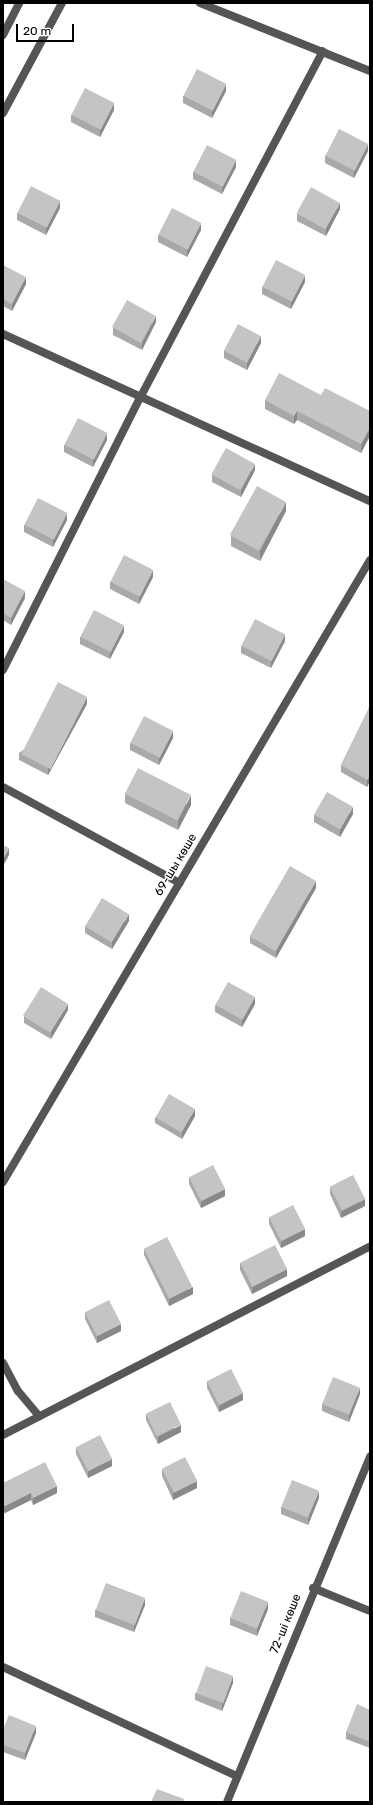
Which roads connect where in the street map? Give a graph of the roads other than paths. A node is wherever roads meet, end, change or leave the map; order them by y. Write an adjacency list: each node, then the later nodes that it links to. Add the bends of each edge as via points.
1 (19, 3): 4 (street)
2 (62, 3): 7 (street)
3 (200, 3): 5 (street)
4 (3, 35)
5 (323, 52): 6 (street); 9 (street)
6 (370, 71)
7 (3, 113)
8 (3, 334): 9 (street)
9 (140, 398): 10 (street); 12 (street)
10 (370, 501)
11 (370, 560): 14 (street, 69-шы көше)
12 (3, 670)
13 (3, 787): 14 (street)
14 (180, 883): 15 (street, 69-шы көше)
15 (3, 1182)
16 (370, 1246): 18 (street)
17 (3, 1363): 18 (street, via 18,1391)
18 (39, 1416): 19 (street)
19 (3, 1435)
20 (370, 1456): 21 (street, 72-ші көше)
21 (314, 1588): 22 (street); 24 (street, 72-ші көше)
22 (370, 1611)
23 (3, 1667): 24 (street)
24 (238, 1776): 25 (street, 72-ші көше)
25 (227, 1802)

